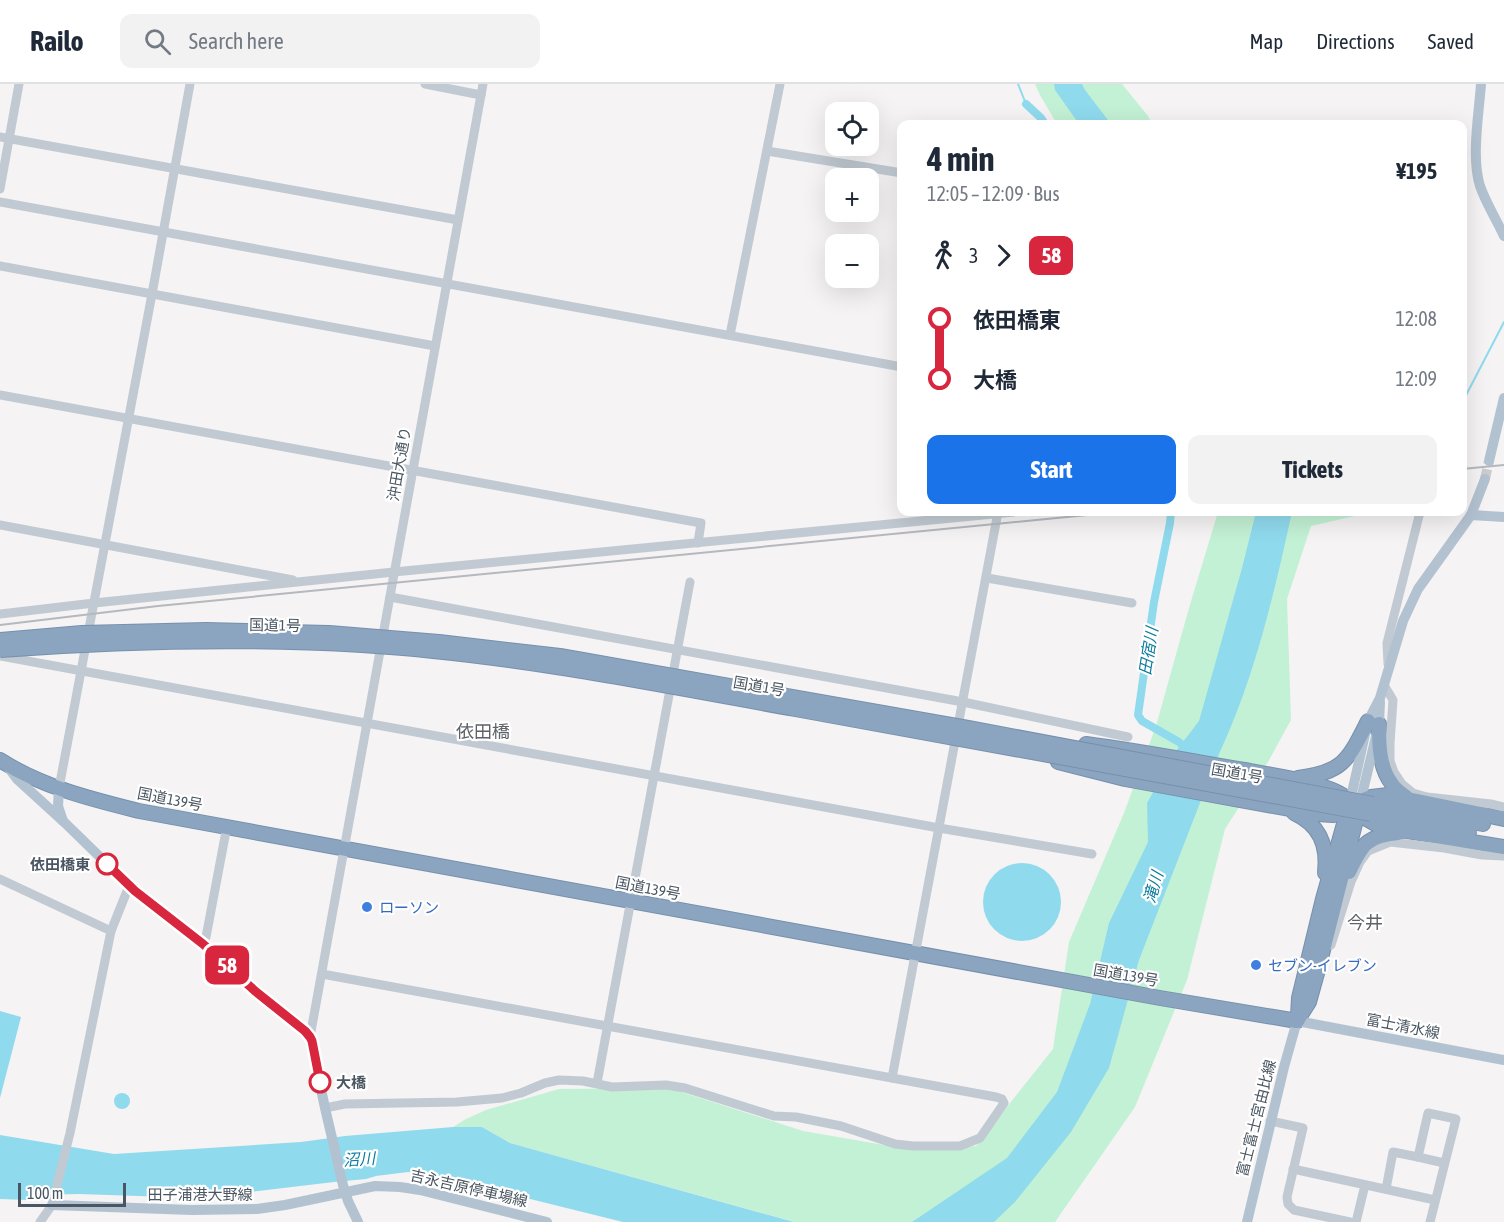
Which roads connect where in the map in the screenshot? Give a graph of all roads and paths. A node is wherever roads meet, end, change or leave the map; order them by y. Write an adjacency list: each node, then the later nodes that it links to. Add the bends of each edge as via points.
1 (19, 84): 8 (street)
2 (190, 84): 10 (street)
3 (425, 84): 7 (street)
4 (483, 84): 7 (street, 沖田大通り)
5 (780, 84): 9 (street)
6 (1481, 84): 16 (main road, via 1477,169 1480,185)
7 (481, 95): 14 (street, 沖田大通り)
8 (5, 138): 10 (street); 12 (street)
9 (767, 151): 11 (street); 20 (street)
10 (175, 168): 14 (street); 15 (street)
11 (897, 172)
12 (0, 189)
13 (0, 202): 15 (street)
14 (458, 220): 18 (street, 沖田大通り)
15 (163, 231): 18 (street); 19 (street)
16 (1504, 236)
17 (0, 266): 19 (street)
18 (447, 283): 20 (street); 21 (street, 沖田大通り)
19 (152, 294): 21 (street); 25 (street)
20 (730, 335): 22 (street)
21 (435, 345): 27 (street, 沖田大通り)
22 (897, 366)
23 (0, 395): 25 (street)
24 (1504, 398): 26 (main road)
25 (128, 419): 27 (street); 38 (street)
26 (1489, 461)
27 (412, 471): 37 (street, via 701,524); 39 (street, 沖田大通り)
28 (1485, 479): 29 (main road)
29 (1467, 510)
30 (1467, 513): 35 (main road)
31 (959, 516): 37 (street)
32 (997, 516): 40 (street)
33 (1419, 516): 41 (street)
34 (1463, 516): 44 (main road)
35 (1504, 517)
36 (0, 525): 38 (street)
37 (698, 543): 39 (street)
38 (105, 545): 42 (street); 46 (street)
39 (394, 572): 42 (street); 45 (street, 沖田大通り)
40 (987, 578): 47 (street); 56 (street)
41 (1403, 579): 44 (street); 53 (street, via 1387,643)
42 (304, 582): 46 (street)
43 (690, 582): 51 (street)
44 (1418, 589): 53 (main road, via 1403,621)
45 (390, 597): 51 (street); 57 (street, 沖田大通り)
46 (94, 603): 48 (street); 54 (street)
47 (1132, 603)
48 (0, 614)
49 (0, 640): 59 (highway, 国道1号, bridge, via 82,633 206,630 416,639 560,656)
50 (0, 650): 59 (highway, 国道1号, bridge, via 217,640 439,651)
51 (678, 650): 56 (street); 62 (street)
52 (0, 656): 54 (street)
53 (1389, 670): 55 (main road)
54 (82, 671): 57 (street); 64 (street)
55 (1384, 685): 58 (main road); 67 (street, via 1393,700 1390,761 1402,784 1413,793)
56 (963, 702): 60 (street); 72 (street)
57 (367, 723): 62 (street); 77 (street, 沖田大通り)
58 (1374, 723): 63 (highway, via 1334,770); 65 (highway, via 1386,776); 66 (main road)
59 (967, 734): 63 (highway, bridge, via 1131,750); 68 (highway, bridge, via 1125,779); 73 (highway, 国道1号, bridge); 75 (highway, 国道1号, bridge)
60 (1128, 737)
61 (3, 762): 64 (highway, 国道139号); 70 (main road, via 16,779)
62 (654, 776): 72 (street); 82 (street)
63 (1290, 779): 66 (highway, via 1327,788)
64 (59, 788): 70 (main road, via 58,806); 71 (highway, 国道139号, via 139,811)
65 (1409, 799): 66 (highway, via 1371,797); 69 (highway)
66 (1354, 806): 68 (highway, via 1333,814); 74 (highway, via 1379,825); 83 (highway)
67 (1504, 807)
68 (1285, 809): 83 (highway, via 1311,824 1325,846)
69 (1504, 819)
70 (63, 821): 81 (main road)
71 (227, 826): 77 (highway, 国道139号); 85 (street)
72 (939, 828): 78 (street); 86 (street)
73 (1504, 828)
74 (1412, 832): 76 (highway); 83 (highway, via 1370,839)
75 (1504, 838)
76 (1504, 847)
77 (345, 849): 82 (highway, 国道139号); 88 (street, 沖田大通り)
78 (1092, 854)
79 (1504, 855): 87 (street, via 1390,842 1368,851 1351,882 1328,953)
80 (0, 879): 84 (street)
81 (129, 886): 84 (street); 85 (main road)
82 (630, 901): 86 (highway, 国道139号); 90 (street)
83 (1329, 901): 87 (highway); 89 (highway, via 1299,998)
84 (111, 931): 104 (street)
85 (203, 944): 91 (main road)
86 (916, 953): 89 (highway, 国道139号); 93 (street)
87 (1319, 966): 89 (highway, via 1309,1002)
88 (322, 974): 90 (street); 91 (street, 沖田大通り)
89 (1297, 1021): 92 (main road, 富士清水線); 96 (main road, 富士富士宮由比線)
90 (607, 1026): 93 (street); 94 (street)
91 (310, 1037): 95 (main road)
92 (1504, 1060)
93 (892, 1078): 94 (street, via 996,1097 1004,1103 980,1138 960,1146 913,1146 841,1126 774,1116 686,1088 653,1084 612,1087)
94 (597, 1083): 95 (street, via 560,1080 502,1098)
95 (325, 1108): 101 (main road)
96 (1270, 1121): 99 (street, via 1303,1128); 108 (main road, 富士富士宮由比線)
97 (1418, 1158): 98 (street); 98 (street, via 1428,1113 1456,1119); 102 (street, via 1393,1152)
98 (1444, 1163): 103 (street)
99 (1293, 1169): 100 (street); 109 (street, via 1287,1197 1294,1210)
100 (1365, 1185): 102 (street); 110 (street)
101 (344, 1188): 104 (main road, 田子浦港大野線, via 257,1209); 106 (main road); 107 (main road, 吉永吉原停車場線, via 400,1186)
102 (1386, 1189): 103 (street)
103 (1435, 1200): 111 (street)
104 (52, 1205): 105 (street)
105 (40, 1222)
106 (358, 1222)
107 (547, 1222)
108 (1247, 1222)
109 (1350, 1222)
110 (1356, 1222)
111 (1430, 1222)

